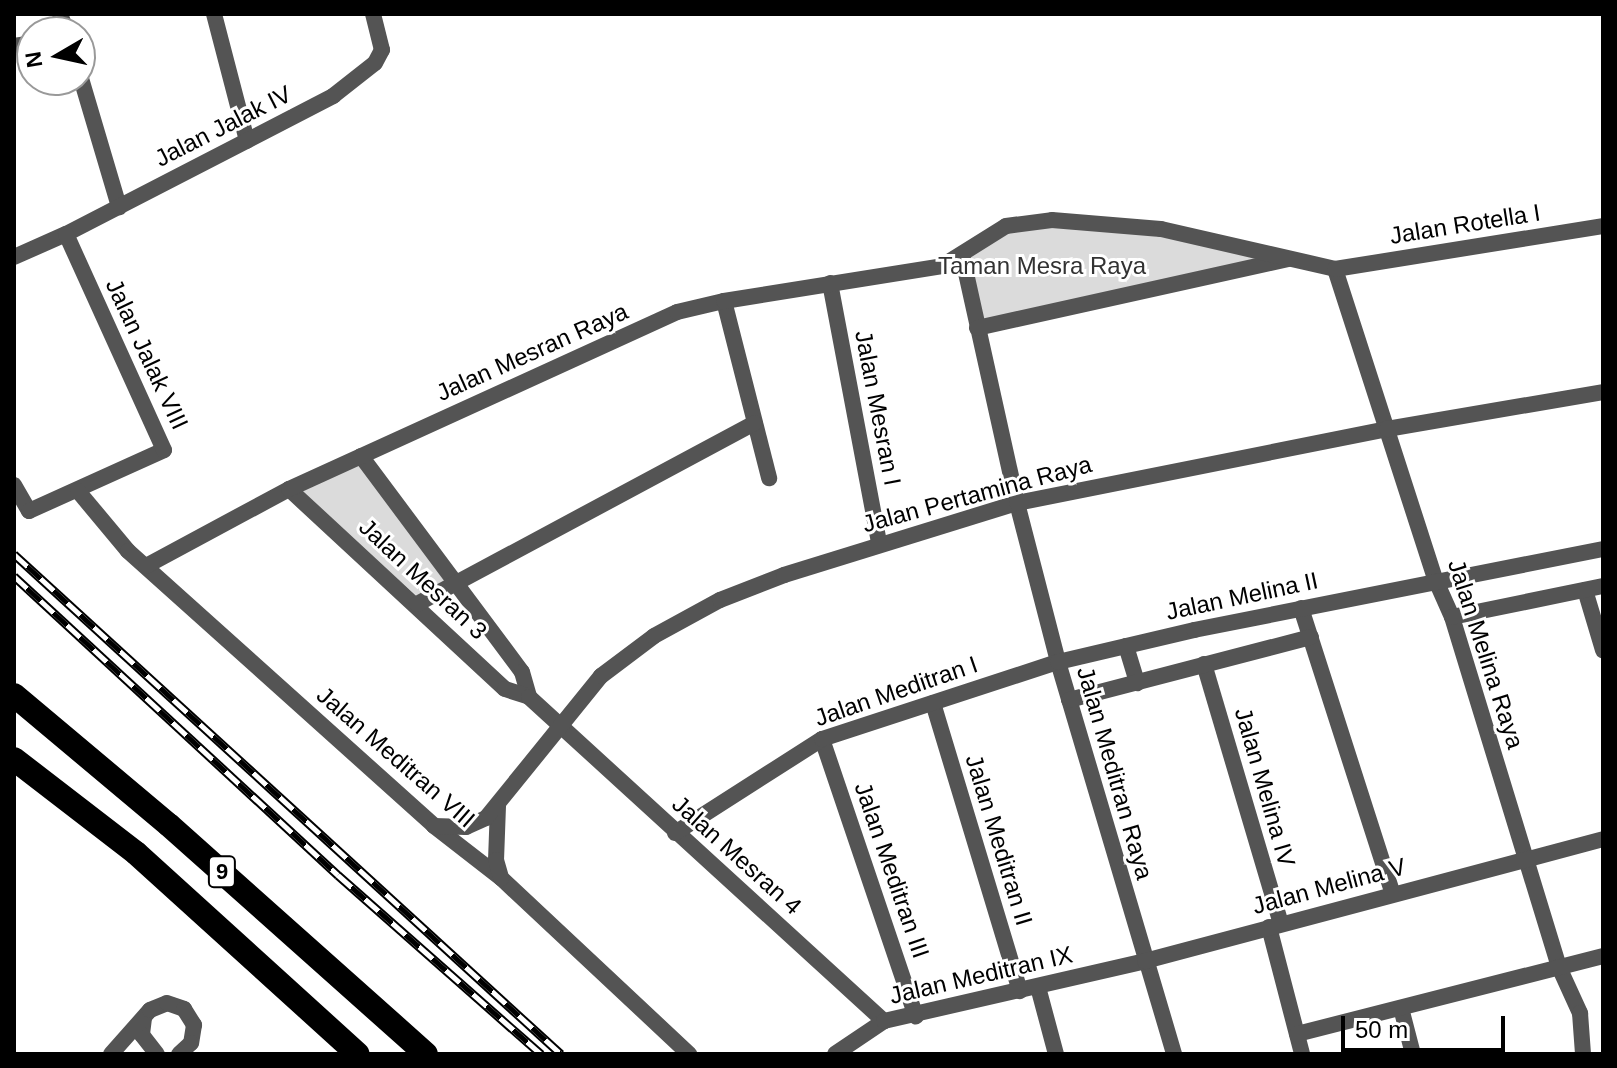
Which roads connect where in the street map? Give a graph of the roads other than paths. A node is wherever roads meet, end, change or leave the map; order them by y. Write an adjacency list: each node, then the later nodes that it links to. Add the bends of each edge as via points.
1 (214, 14): 4 (street)
2 (373, 14): 4 (street, Jalan Jalak IV, via 382,50 375,63 333,96)
3 (86, 96): 5 (street)
4 (247, 141): 5 (street, Jalan Jalak IV)
5 (119, 207): 7 (street, Jalan Jalak IV)
6 (1603, 226): 11 (street, Jalan Rotella I)
7 (66, 234): 9 (street, Jalan Jalak IV); 22 (street, Jalan Jalak VIII, via 164,450)
8 (962, 255): 10 (street, Jalan Mesran Raya, via 1006,226 1052,220 1161,229); 12 (street, Jalan Mesran Raya, via 942,266); 14 (street)
9 (14, 257)
10 (1294, 258): 11 (street, Jalan Mesran Raya); 14 (street)
11 (1335, 269): 17 (street, Jalan Melina Raya)
12 (830, 283): 13 (street, Jalan Mesran Raya); 24 (street, Jalan Mesran I)
13 (724, 301): 16 (street); 18 (street, Jalan Mesran Raya, via 677,312)
14 (977, 328): 23 (street)
15 (1603, 392): 17 (street, Jalan Pertamina Raya)
16 (755, 423): 19 (street); 28 (street)
17 (1387, 429): 23 (street, Jalan Pertamina Raya); 27 (street, Jalan Melina Raya)
18 (361, 456): 21 (street, Jalan Mesran Raya); 28 (street, Jalan Mesran 3)
19 (769, 478)
20 (14, 485): 22 (street, via 29,511)
21 (289, 489): 26 (street, Jalan Mesran Raya); 31 (street, Jalan Mesran 3)
22 (78, 491): 26 (street, Jalan Meditran VIII)
23 (1017, 503): 24 (street, Jalan Pertamina Raya); 37 (street, Jalan Meditran Raya)
24 (879, 543): 44 (street, Jalan Pertamina Raya, via 720,600 654,636 601,676)
25 (1603, 549): 27 (street, Jalan Melina II)
26 (146, 566): 48 (street, Jalan Meditran VIII)
27 (1436, 581): 32 (street, Jalan Melina II); 33 (street, Jalan Melina Raya)
28 (456, 584): 31 (street); 41 (street, Jalan Mesran 3, via 522,672)
29 (1603, 586): 30 (street)
30 (1585, 590): 33 (street); 36 (street)
31 (417, 604): 41 (street, Jalan Mesran 3, via 505,689)
32 (1301, 608): 34 (street); 35 (street, Jalan Melina II)
33 (1452, 617): 51 (street, Jalan Melina Raya)
34 (1311, 637): 38 (street); 53 (street)
35 (1126, 646): 37 (street, Jalan Melina II); 39 (street)
36 (1603, 650)
37 (1058, 662): 42 (street, Jalan Meditran Raya); 43 (street, Jalan Meditran I)
38 (1204, 664): 39 (street); 54 (street, Jalan Melina IV)
39 (1137, 683): 42 (street)
40 (14, 695): 69 (highway, 9)
41 (529, 697): 44 (street, Jalan Mesran 3)
42 (1069, 700): 56 (street, Jalan Meditran Raya)
43 (933, 703): 45 (street, Jalan Meditran I); 59 (street, Jalan Meditran II)
44 (559, 724): 47 (street, Jalan Pertamina Raya); 49 (street, Jalan Mesran 4)
45 (822, 739): 49 (street, Jalan Meditran I); 61 (street, Jalan Meditran III)
46 (14, 759): 68 (highway, 9, via 136,853)
47 (498, 806): 48 (street, Jalan Pertamina Raya, via 466,827); 52 (street, via 496,860)
48 (434, 826): 52 (street, Jalan Meditran VIII)
49 (675, 833): 63 (street, Jalan Mesran 4)
50 (1603, 839): 51 (street, Jalan Melina V)
51 (1526, 860): 53 (street, Jalan Melina V); 57 (street, Jalan Melina Raya)
52 (501, 878): 70 (street, Jalan Meditran VIII)
53 (1393, 894): 54 (street, Jalan Melina V)
54 (1275, 925): 56 (street, Jalan Melina V); 64 (street, Jalan Melina IV)
55 (1603, 956): 57 (street)
56 (1145, 961): 58 (street, Jalan Meditran IX); 73 (street, Jalan Meditran Raya)
57 (1559, 967): 60 (street); 76 (street, Jalan Melina Raya, via 1580,1013)
58 (1038, 987): 59 (street, Jalan Meditran IX); 72 (street)
59 (1020, 991): 61 (street, Jalan Meditran IX)
60 (1401, 1008): 64 (street); 75 (street)
61 (916, 1016): 63 (street, Jalan Meditran IX)
62 (145, 1017): 65 (street); 66 (street, via 142,1035); 67 (street, via 167,1003 184,1009 194,1034)
63 (884, 1021): 71 (street, Jalan Meditran IX)
64 (1297, 1034): 74 (street, Jalan Melina IV)
65 (113, 1052): 66 (street)
66 (155, 1054)
67 (179, 1054)
68 (358, 1054)
69 (426, 1054)
70 (689, 1054)
71 (835, 1054)
72 (1056, 1054)
73 (1174, 1054)
74 (1302, 1054)
75 (1413, 1054)
76 (1583, 1054)

